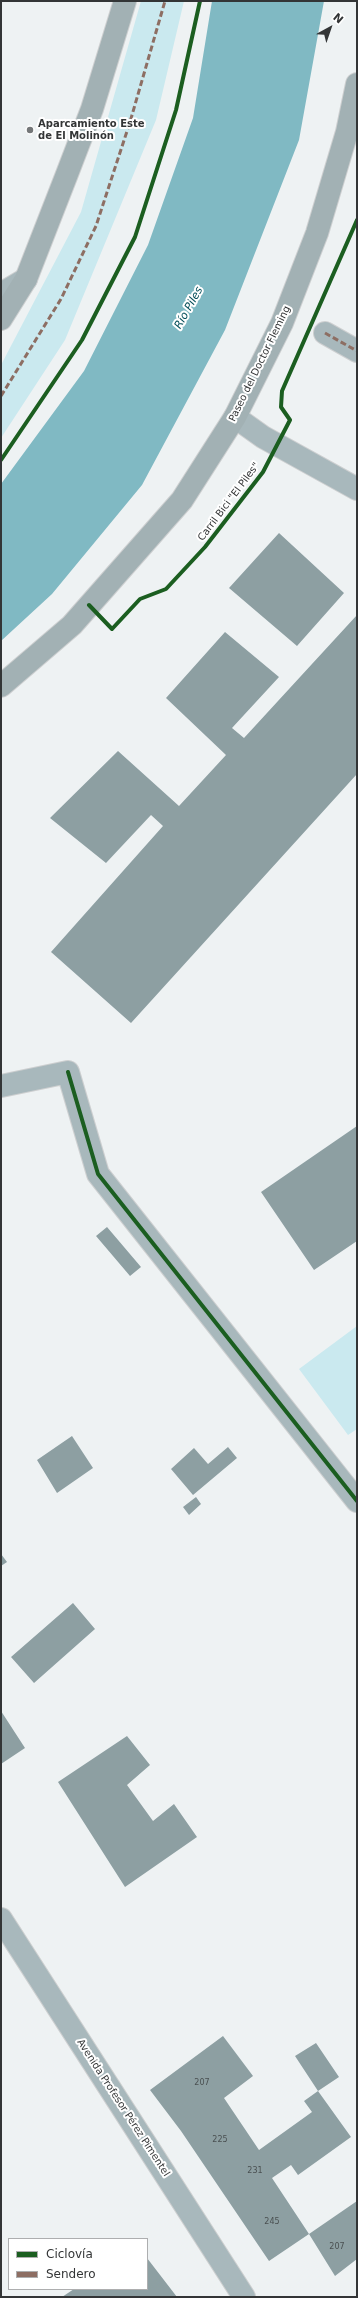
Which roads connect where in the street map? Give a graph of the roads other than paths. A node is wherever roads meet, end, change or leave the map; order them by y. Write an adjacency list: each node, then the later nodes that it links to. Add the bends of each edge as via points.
1 (125, 1): 3 (main road, via 92,109)
2 (357, 84): 8 (main road, Paseo del Doctor Fleming, via 348,132 317,233 282,323)
3 (26, 279): 4 (street); 5 (main road)
4 (1, 294)
5 (1, 319)
6 (325, 333): 7 (street)
7 (357, 351)
8 (235, 417): 9 (street, via 263,436); 10 (main road, Paseo del Doctor Fleming, via 182,500 72,625)
9 (357, 489)
10 (1, 686)
11 (1, 1086): 12 (street, via 68,1072 98,1174)
12 (357, 1501)
13 (1, 1919): 14 (street, Avenida Profesor Pérez Pimentel)
14 (244, 2297)

